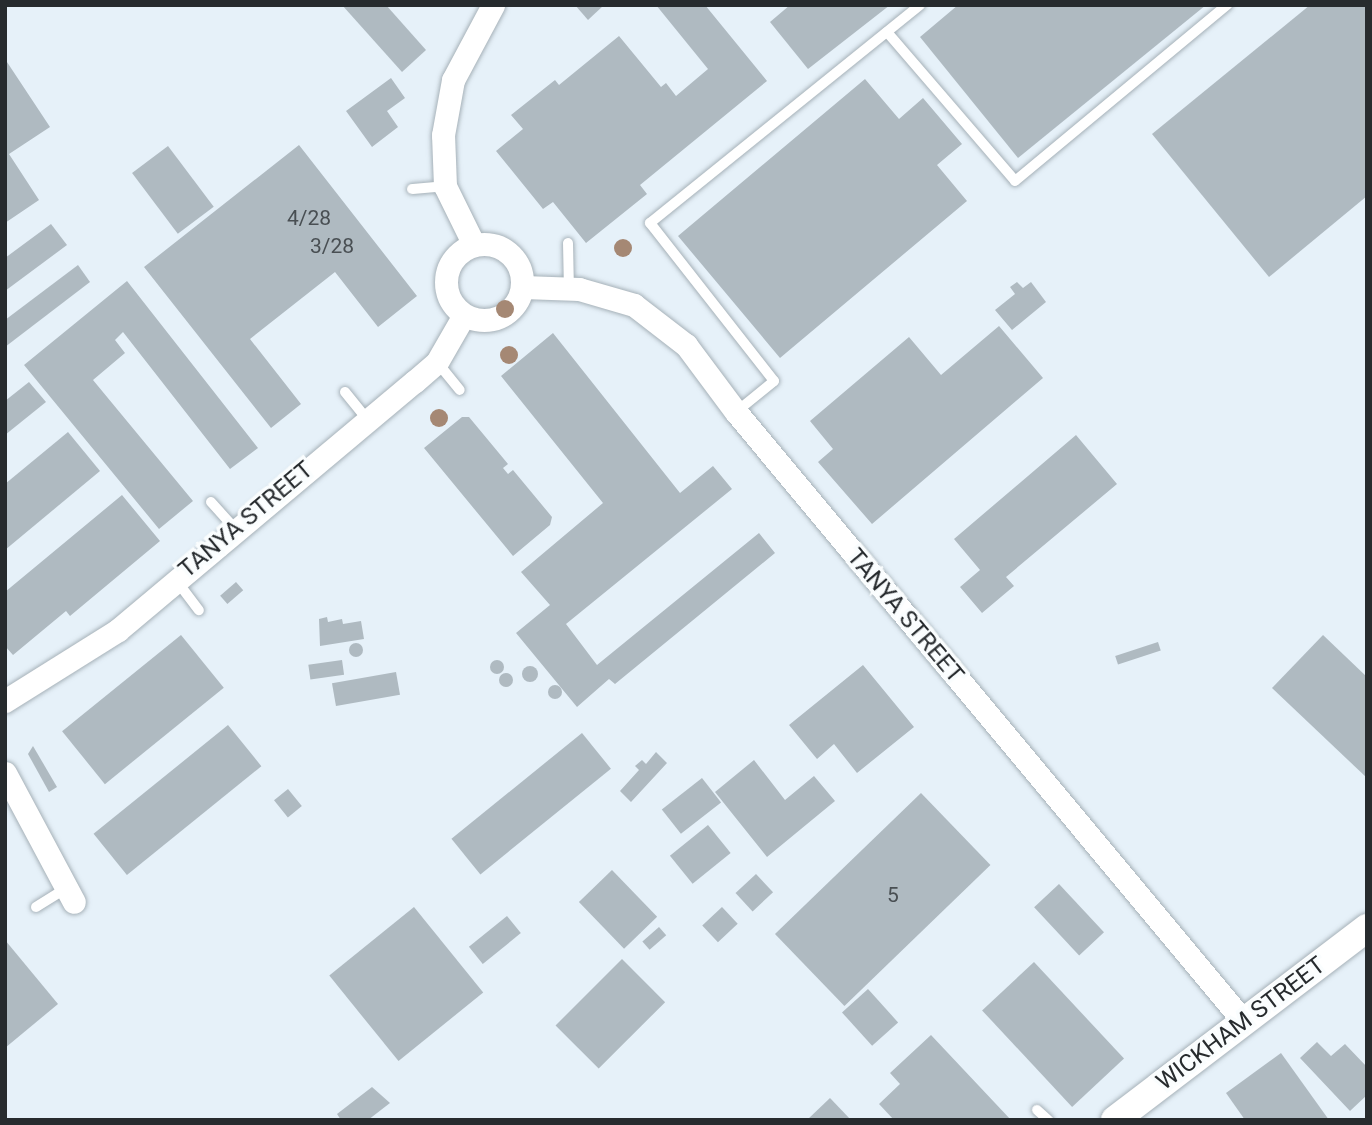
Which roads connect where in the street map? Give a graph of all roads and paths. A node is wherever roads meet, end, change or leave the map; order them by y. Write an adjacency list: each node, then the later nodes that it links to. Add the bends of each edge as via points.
1 (493, 5): 5 (street, via 453,80 443,135)
2 (920, 5): 4 (lane)
3 (1227, 5): 4 (lane, via 1015,181)
4 (887, 32): 15 (lane, via 650,223 774,381)
5 (445, 186): 6 (lane); 8 (street)
6 (412, 189)
7 (568, 243): 10 (lane)
8 (474, 245): 9 (street, via 499,246 509,253 522,274); 11 (street, via 454,259 448,271 449,296)
9 (523, 286): 10 (street, TANYA STREET); 11 (street, via 519,299 501,317 476,320)
10 (569, 289): 15 (street, TANYA STREET, via 634,305 686,345)
11 (464, 315): 12 (street, TANYA STREET)
12 (437, 362): 13 (lane); 16 (street, TANYA STREET)
13 (460, 390)
14 (345, 392): 16 (lane)
15 (736, 412): 26 (street, TANYA STREET)
16 (367, 419): 18 (street, TANYA STREET)
17 (211, 502): 18 (lane)
18 (234, 529): 19 (street, TANYA STREET)
19 (176, 580): 20 (lane); 21 (street, TANYA STREET, via 118,630)
20 (199, 610)
21 (5, 701)
22 (5, 773): 23 (street)
23 (70, 895): 24 (lane)
24 (36, 907)
25 (1367, 928): 26 (street, WICKHAM STREET)
26 (1244, 1022): 29 (street, WICKHAM STREET)
27 (1037, 1110): 28 (lane)
28 (1048, 1120)
29 (1115, 1120)

